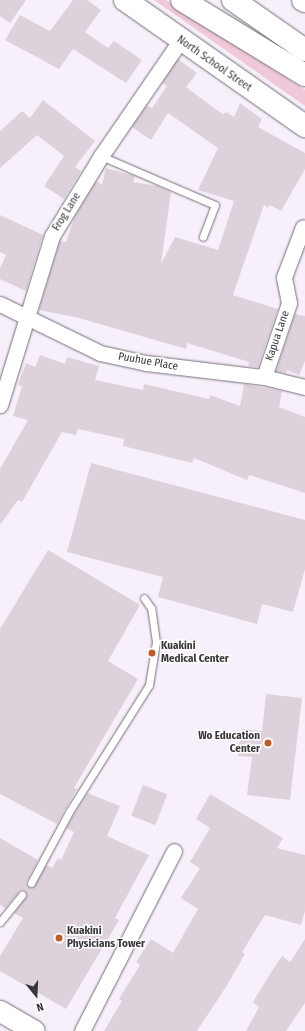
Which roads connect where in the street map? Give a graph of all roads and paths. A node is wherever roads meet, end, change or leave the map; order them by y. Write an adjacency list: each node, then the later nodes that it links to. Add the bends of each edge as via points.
1 (125, 0): 4 (main road, North School Street)
2 (182, 0): 6 (main road)
3 (233, 0): 5 (main road)
4 (180, 41): 7 (main road, North School Street); 8 (street, Frog Lane)
5 (305, 50)
6 (305, 75)
7 (305, 126)
8 (101, 156): 10 (lane, via 215,205); 12 (street, Frog Lane, via 52,236)
9 (303, 227): 13 (street, Kapua Lane, via 284,277 289,304)
10 (203, 236)
11 (0, 304): 12 (street, Puuhue Place)
12 (26, 318): 13 (street, Puuhue Place, via 100,353 146,363); 15 (street, Frog Lane)
13 (264, 377): 14 (street, Puuhue Place)
14 (305, 387)
15 (0, 405)
16 (144, 598): 18 (lane, via 151,608 156,642 149,684 69,812)
17 (174, 852): 23 (street)
18 (31, 883)
19 (22, 895): 20 (lane)
20 (0, 922)
21 (0, 1011): 22 (street)
22 (34, 1031)
23 (82, 1031)

